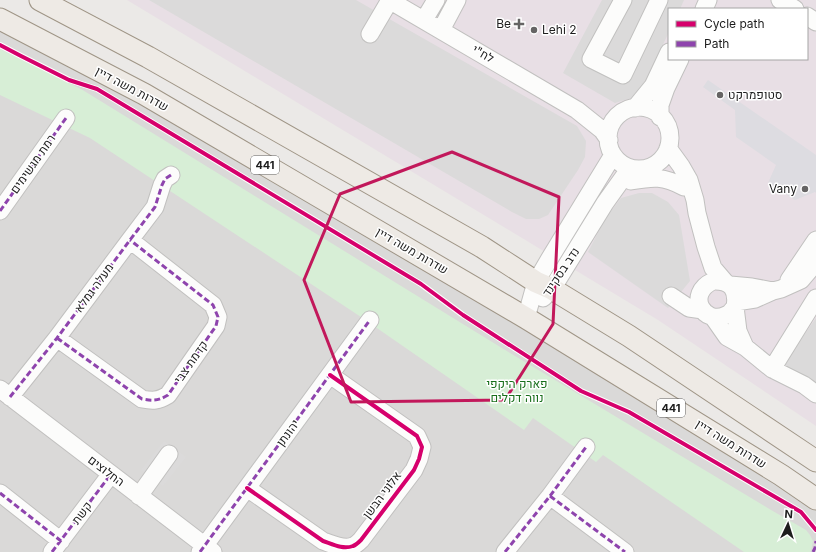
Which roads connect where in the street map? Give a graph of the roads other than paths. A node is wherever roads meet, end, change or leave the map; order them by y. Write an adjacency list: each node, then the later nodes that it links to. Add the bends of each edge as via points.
1 (40, 0): 33 (main road, via 148,57 482,247)
2 (389, 0): 10 (street, לח"י); 12 (street)
3 (436, 0): 10 (street)
4 (457, 0): 11 (street)
5 (623, 0): 6 (street, via 591,59 623,75)
6 (659, 0)
7 (780, 0): 8 (street)
8 (793, 8)
9 (0, 18): 39 (main road, שדרות משה דיין / 441, via 144,94)
10 (424, 20): 11 (street, לח"י)
11 (441, 30): 15 (street, לח"י)
12 (370, 34)
13 (668, 54): 16 (street, via 653,86)
14 (680, 60): 17 (street, via 660,105)
15 (577, 110): 16 (street, לח"י, via 612,114); 19 (street, לח"י, via 602,130)
16 (628, 110): 17 (street, via 646,108 656,112); 19 (street, via 617,117 611,125 608,136)
17 (660, 117): 20 (street, via 668,129)
18 (61, 124): 26 (street, רמת מגשימים)
19 (611, 148): 22 (street, via 620,162); 33 (street, נדב בסקינד, via 550,258)
20 (668, 148): 21 (street, via 664,157); 27 (street, via 689,180)
21 (656, 164): 22 (street, via 648,168); 24 (street, via 667,166 674,171)
22 (630, 168): 25 (street, נדב בסקינד)
23 (168, 177): 28 (street, מעלה גמלא, via 162,185 155,207)
24 (684, 187): 25 (street, via 662,178 647,178 627,182); 27 (street)
25 (608, 198): 33 (street, נדב בסקינד)
26 (0, 211)
27 (697, 213): 30 (street)
28 (130, 240): 41 (street, מעלה גמלא); 41 (street, קדמת צבי, via 213,304 218,317 216,326 168,396 152,401 142,399)
29 (816, 240): 35 (street, via 799,266)
30 (706, 247): 32 (street, via 713,268); 34 (street)
31 (816, 262): 35 (street, via 801,280)
32 (728, 284): 34 (street, via 713,281); 35 (street); 37 (street, via 734,290)
33 (544, 286): 39 (street, נדב בסקינד); 49 (main road, via 629,336)
34 (701, 290): 38 (street, via 700,305); 38 (street, via 687,297 671,296 689,308)
35 (777, 290): 37 (street)
36 (816, 298): 43 (street)
37 (736, 305): 38 (street, via 730,313 719,318); 42 (street, via 738,331)
38 (708, 314): 42 (street, via 727,337)
39 (526, 318): 51 (main road, שדרות משה דיין / 441)
40 (369, 322): 44 (street, יהונתן)
41 (57, 338): 45 (street, מעלה גמלא)
42 (745, 347): 43 (street)
43 (772, 369): 46 (street)
44 (330, 375): 52 (street, יהונתן); 52 (street, אלוני הבשן, via 417,436 422,446 414,470 361,540 353,546 344,547 323,541)
45 (5, 393): 50 (street, החלוצים)
46 (816, 394)
47 (584, 450): 55 (street)
48 (169, 454): 54 (street)
49 (816, 461)
50 (111, 474): 54 (street, החלוצים); 58 (street, קשת)
51 (781, 475): 56 (main road, שדרות משה דיין / 441); 57 (main road)
52 (248, 488): 59 (street, יהונתן)
53 (0, 493): 58 (street)
54 (139, 496): 59 (street, החלוצים)
55 (550, 496): 60 (street); 61 (street)
56 (816, 498)
57 (816, 508)
58 (56, 547)
59 (206, 550)
60 (505, 552)
61 (625, 552)

